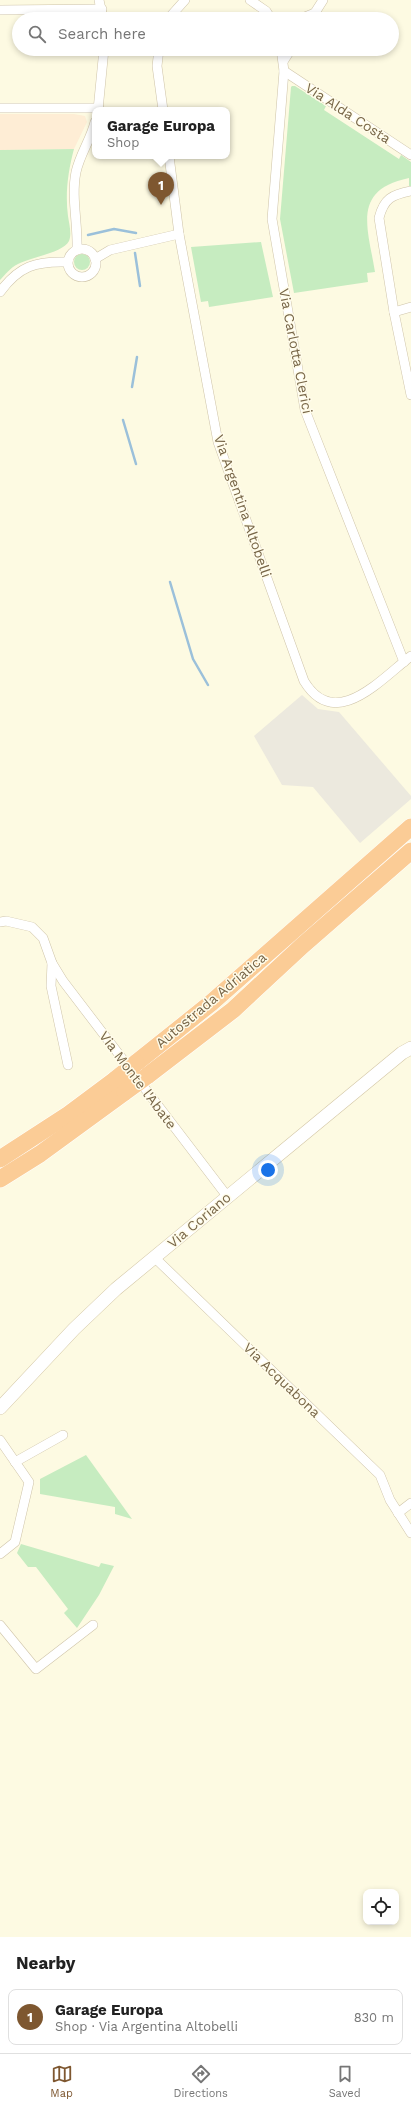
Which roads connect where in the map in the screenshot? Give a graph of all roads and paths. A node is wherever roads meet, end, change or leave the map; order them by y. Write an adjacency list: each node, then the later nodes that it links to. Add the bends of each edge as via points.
1 (185, 0): 6 (street)
2 (250, 0): 7 (street)
3 (323, 0): 8 (street)
4 (100, 4): 5 (street)
5 (0, 10)
6 (174, 12)
7 (267, 12)
8 (316, 12)
9 (103, 56): 15 (street)
10 (159, 56): 16 (street)
11 (283, 56): 13 (street)
12 (287, 56): 13 (street)
13 (284, 60): 14 (street, Via Carlotta Clerici)
14 (284, 71): 20 (street, Via Alda Costa); 31 (street, Via Carlotta Clerici, via 272,219 305,410)
15 (98, 107)
16 (163, 107)
17 (0, 108): 18 (street)
18 (92, 109)
19 (92, 129): 24 (street, via 76,172 74,200 78,227)
20 (411, 155)
21 (169, 159): 23 (street, Via Argentina Altobelli)
22 (411, 191): 29 (street, via 389,199 382,207 379,218)
23 (179, 234): 25 (street, via 110,250); 31 (street, Via Argentina Altobelli, via 218,442 304,681 312,693 322,701 349,701 363,694)
24 (77, 249): 25 (street, via 86,249 94,254); 26 (street, via 70,254)
25 (95, 259): 26 (street, via 96,264 92,272 83,277 74,275)
26 (67, 262): 27 (street, via 46,262 29,266 14,274)
27 (0, 292)
28 (411, 307): 29 (street)
29 (394, 312): 30 (street)
30 (411, 395)
31 (407, 659)
32 (411, 827): 38 (highway, Autostrada Adriatica, bridge, via 211,1003 136,1063)
33 (411, 851): 38 (highway, Autostrada Adriatica, bridge, via 232,1010 146,1076)
34 (0, 922): 35 (street, Via Monte l'Abate, via 32,927 42,938)
35 (52, 963): 37 (street, Via Monte l'Abate, via 51,986); 41 (street, Via Monte l'Abate, via 63,981)
36 (411, 1048): 41 (main road, Via Coriano)
37 (68, 1065)
38 (120, 1085): 39 (highway, Autostrada Adriatica, via 69,1114); 40 (highway, Autostrada Adriatica, via 40,1154)
39 (0, 1159)
40 (0, 1179)
41 (227, 1196): 42 (main road, Via Coriano)
42 (154, 1257): 43 (main road, Via Coriano, via 74,1329); 48 (street, Via Acquabona, via 380,1475)
43 (0, 1408)
44 (63, 1435): 46 (street)
45 (0, 1440): 46 (street)
46 (15, 1462): 50 (street, via 29,1482 15,1542)
47 (411, 1503): 48 (street)
48 (398, 1513): 49 (street, Via Acquabona)
49 (411, 1533)
50 (0, 1554)
51 (0, 1625): 52 (street, via 36,1669)
52 (93, 1625)

